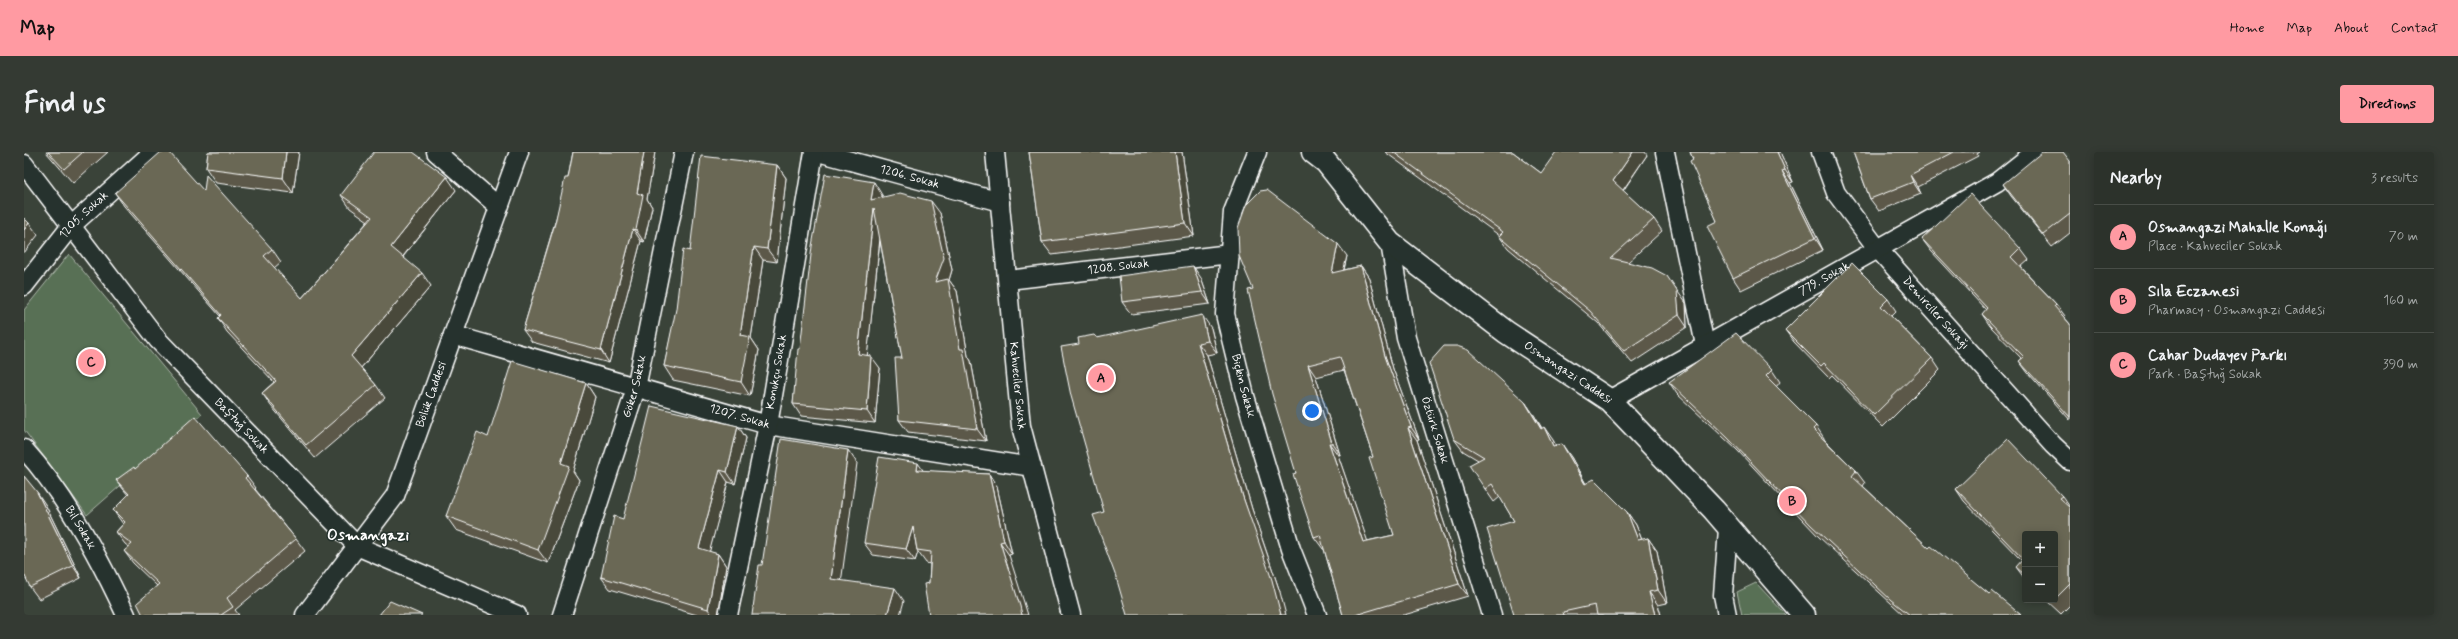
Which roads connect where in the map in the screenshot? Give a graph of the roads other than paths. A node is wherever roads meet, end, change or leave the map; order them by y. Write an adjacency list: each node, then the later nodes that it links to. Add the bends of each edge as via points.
1 (153, 152): 16 (street, 1205. Sokak)
2 (436, 152): 15 (street)
3 (519, 152): 15 (street, Bölük Caddesi)
4 (684, 152): 24 (street, Göker Sokak)
5 (814, 152): 26 (street, Konukçu Sokak)
6 (818, 152): 14 (street, 1206. Sokak)
7 (995, 152): 14 (street, Kahveciler Sokak)
8 (1257, 152): 19 (street, Biçkin Sokak, via 1233,212)
9 (1665, 152): 23 (street)
10 (1821, 152): 18 (street, Demirciler Sokağı, via 1836,194)
11 (2036, 152): 18 (street, 779. Sokak, via 1997,182)
12 (1324, 155): 17 (main road, Osmangazi Caddesi)
13 (24, 164): 16 (street, Baştuğ Sokak)
14 (1000, 202): 20 (street, Kahveciler Sokak)
15 (499, 207): 22 (street, Bölük Caddesi)
16 (71, 226): 21 (street, 1205. Sokak); 31 (street, Baştuğ Sokak, via 158,340)
17 (1390, 244): 25 (main road, Osmangazi Caddesi, via 1506,332); 32 (street, Öztürk Sokak, via 1406,338)
18 (1877, 248): 23 (street, 779. Sokak); 28 (street, Demirciler Sokağı)
19 (1230, 254): 20 (street, 1208. Sokak); 39 (street, Biçkin Sokak, via 1225,314 1245,396 1291,549)
20 (1008, 280): 29 (street, Kahveciler Sokak, via 1021,426)
21 (24, 286)
22 (453, 335): 24 (street, 1207. Sokak); 31 (street, Bölük Caddesi, via 395,496)
23 (1705, 345): 25 (street, 779. Sokak)
24 (636, 388): 26 (street, 1207. Sokak); 36 (street, Göker Sokak)
25 (1609, 400): 30 (main road, Osmangazi Caddesi, via 1714,510)
26 (768, 425): 29 (street, 1207. Sokak); 37 (street, Konukçu Sokak)
27 (24, 448): 33 (street, Bil Sokak, via 47,474 110,581)
28 (2070, 461)
29 (1032, 467): 38 (street, Kahveciler Sokak)
30 (1728, 529): 40 (street, via 1723,595); 41 (main road, Osmangazi Caddesi)
31 (358, 546): 34 (street, Bölük Caddesi); 35 (street, Baştuğ Sokak)
32 (1486, 614)
33 (126, 615)
34 (305, 615)
35 (517, 615)
36 (562, 615)
37 (728, 615)
38 (1071, 615)
39 (1317, 615)
40 (1727, 615)
41 (1804, 615)

